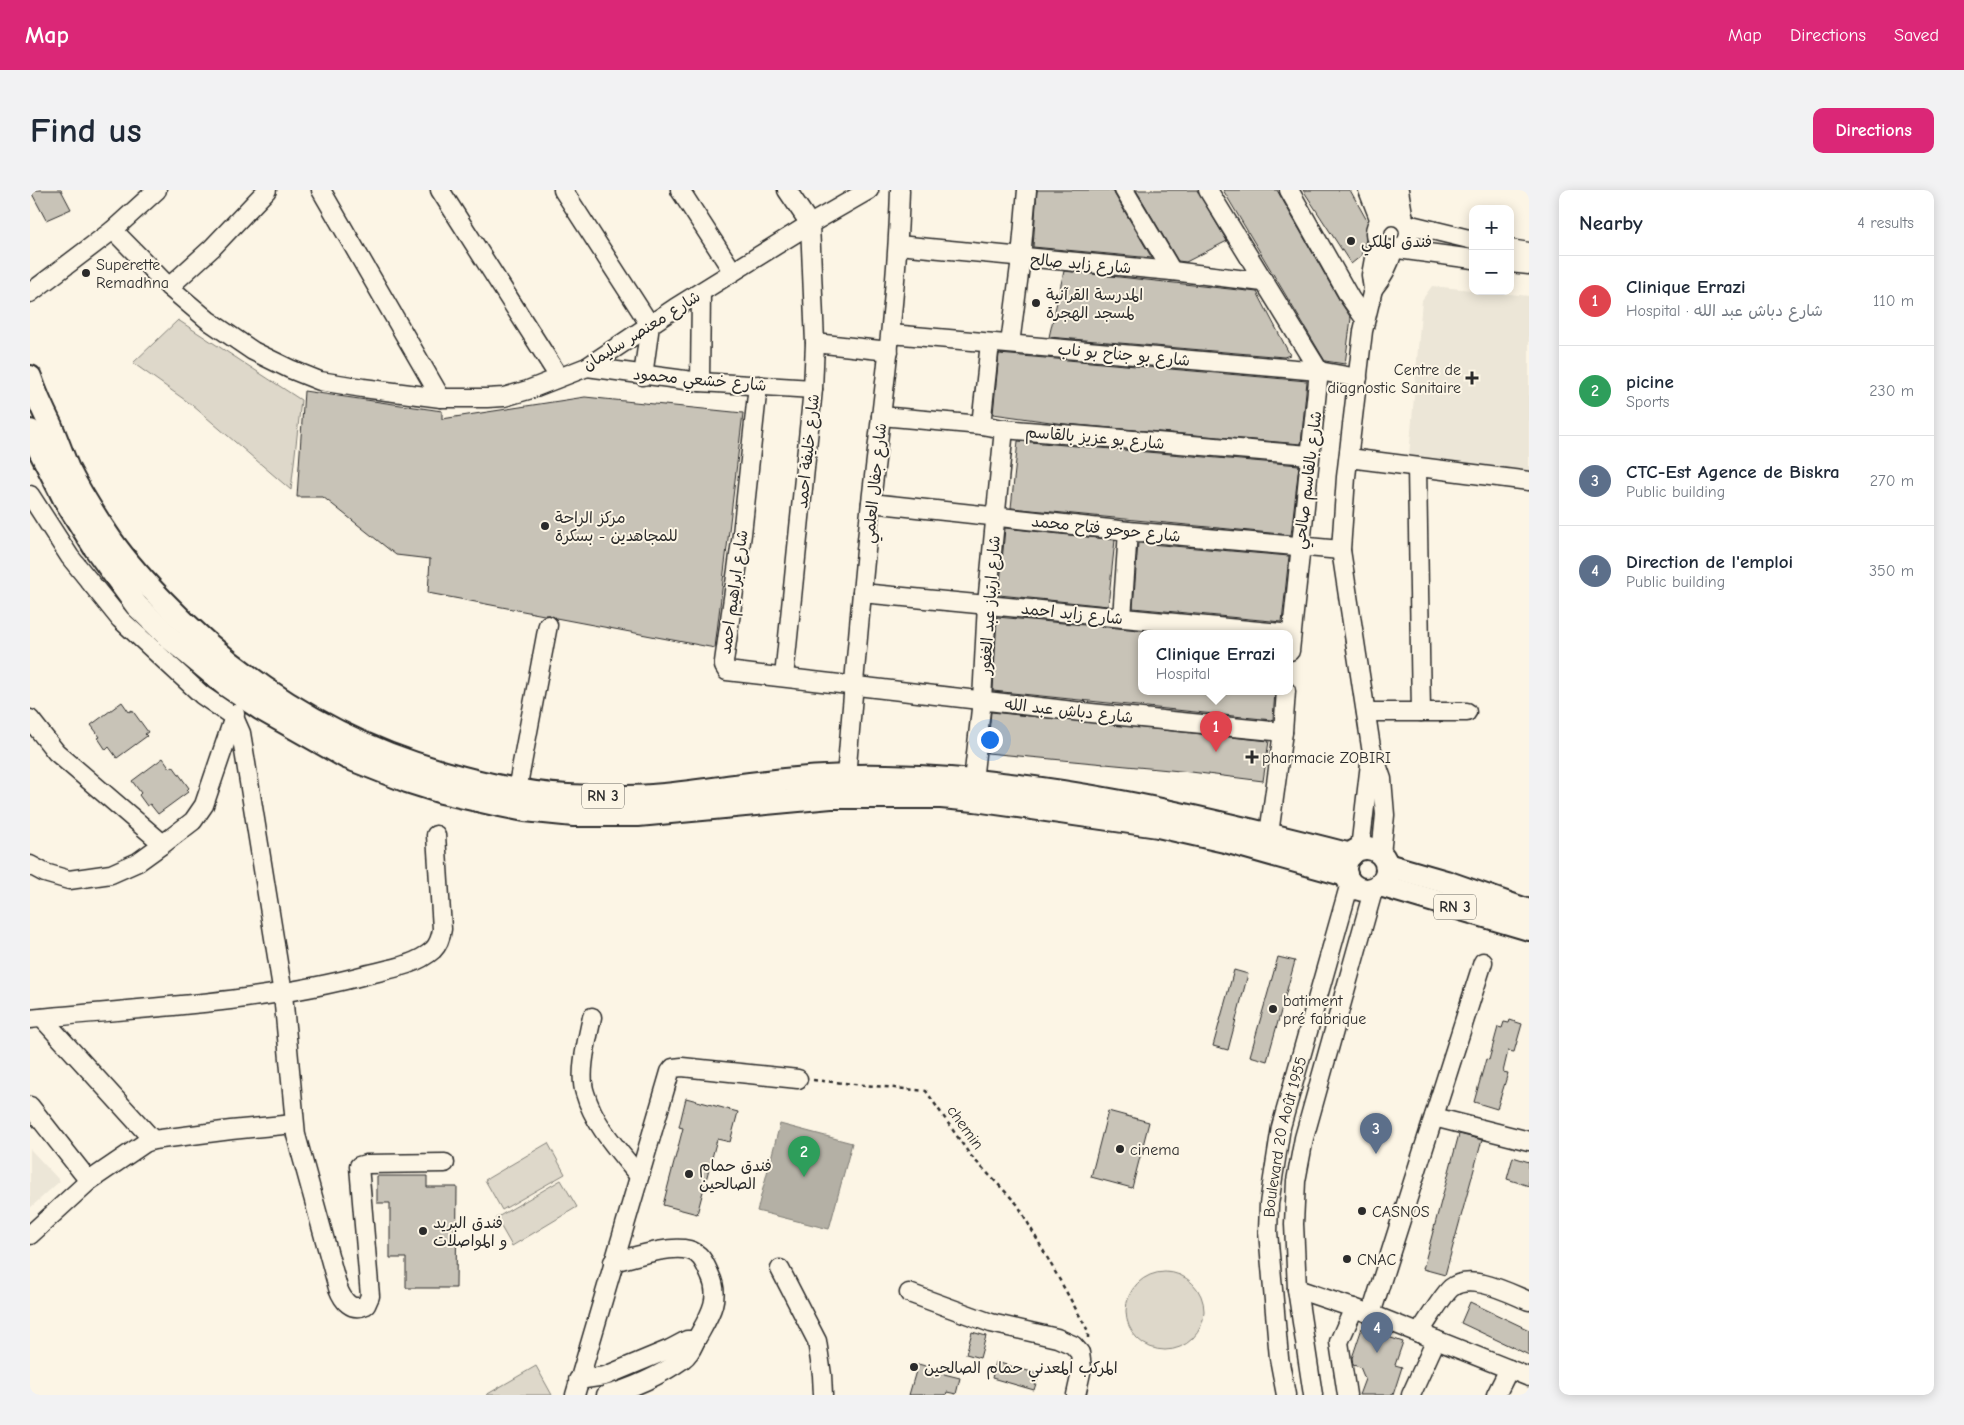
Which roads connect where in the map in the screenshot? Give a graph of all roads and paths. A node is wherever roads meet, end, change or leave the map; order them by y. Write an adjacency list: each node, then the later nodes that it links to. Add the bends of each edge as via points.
1 (156, 190): 20 (street)
2 (267, 190): 34 (street)
3 (321, 190): 53 (street)
4 (440, 190): 47 (street)
5 (563, 190): 39 (street)
6 (680, 190): 32 (street)
7 (787, 190): 19 (street)
8 (869, 190): 19 (street, شارع معنصر سليمان)
9 (900, 190): 23 (street, شارع جفال العلمي)
10 (1027, 190): 27 (street)
11 (1124, 190): 31 (street)
12 (1208, 190): 33 (street)
13 (1289, 190): 38 (street, via 1350,298)
14 (1368, 190): 17 (street)
15 (1384, 190): 17 (street)
16 (1399, 190): 18 (street)
17 (1382, 219): 18 (street, via 1394,216); 22 (street, via 1375,230)
18 (1406, 222): 21 (street); 24 (street, via 1407,242)
19 (810, 224): 32 (street, شارع معنصر سليمان); 41 (street, شارع خليفة احمد)
20 (113, 230): 34 (street, شارع معنصر سليمان); 37 (street)
21 (1469, 239)
22 (1377, 242): 24 (street, via 1386,249); 35 (street)
23 (898, 245): 27 (street, شارع زايد صالح); 40 (street, شارع جفال العلمي)
24 (1396, 250): 28 (street); 35 (street)
25 (1514, 250): 26 (street)
26 (1529, 252)
27 (1021, 258): 31 (street, شارع زايد صالح); 43 (street)
28 (1469, 259)
29 (1514, 263): 30 (street)
30 (1529, 265)
31 (1172, 271): 33 (street, شارع زايد صالح)
32 (733, 272): 36 (street, شارع معنصر سليمان)
33 (1263, 282): 45 (street)
34 (170, 287): 53 (street, شارع معنصر سليمان, via 209,321 253,350 290,369 320,381)
35 (1373, 289): 38 (street)
36 (701, 292): 39 (street, شارع معنصر سليمان); 50 (street)
37 (30, 293)
38 (1366, 320): 49 (street)
39 (650, 325): 44 (street, شارع معنصر سليمان); 46 (street)
40 (890, 342): 41 (street, شارع بو جناح بو ناب); 42 (street, شارع بو جناح بو ناب); 54 (street, شارع جفال العلمي)
41 (815, 343): 52 (street, شارع خليفة احمد)
42 (990, 343): 43 (street, شارع بو جناح بو ناب); 55 (street)
43 (1010, 344): 45 (street, شارع بو جناح بو ناب)
44 (587, 367): 46 (street, شارع خشعي محمود); 47 (street, شارع معنصر سليمان)
45 (1319, 371): 49 (street, شارع بو جناح بو ناب); 58 (street, شارع بالقاسم صالحي)
46 (643, 376): 50 (street, شارع خشعي محمود)
47 (559, 377): 53 (street, شارع معنصر سليمان, via 504,397)
48 (30, 378): 88 (main road, RN 3, via 69,469 107,534 154,592 214,650 269,692 363,744 423,767)
49 (1358, 378): 59 (street)
50 (700, 382): 51 (street, شارع خشعي محمود)
51 (758, 385): 52 (street, شارع خشعي محمود); 75 (street, شارع ابراهيم احمد, via 724,666 731,672)
52 (813, 389): 75 (street, شارع خليفة احمد)
53 (441, 398)
54 (882, 416): 55 (street, شارع بو عزيز بالقاسم); 63 (street, شارع جفال العلمي)
55 (981, 425): 56 (street, شارع بو عزيز بالقاسم)
56 (1004, 429): 58 (street, شارع بو عزيز بالقاسم); 64 (street, شارع ارتباز عبد الغفور)
57 (30, 431): 70 (main road, RN 3)
58 (1309, 455): 66 (street, شارع بالقاسم صالحي)
59 (1349, 458): 60 (street); 67 (street)
60 (1417, 467): 61 (street); 81 (street)
61 (1529, 481)
62 (30, 495): 70 (street, via 70,557)
63 (871, 503): 64 (street, شارع حوحو فتاح محمد); 68 (street, شارع جفال العلمي)
64 (996, 516): 65 (street, شارع حوحو فتاح محمد); 69 (street, شارع ارتباز عبد الغفور)
65 (1128, 531): 66 (street, شارع حوحو فتاح محمد); 71 (street)
66 (1300, 546): 67 (street, شارع حوحو فتاح محمد); 74 (street, شارع بالقاسم صالحي)
67 (1341, 550): 80 (street)
68 (862, 593): 69 (street, شارع زايد احمد); 76 (street, شارع جفال العلمي)
69 (987, 604): 71 (street, شارع زايد احمد); 79 (street, شارع ارتباز عبد الغفور)
70 (128, 613): 77 (main road, RN 3); 83 (street, via 202,695)
71 (1122, 618): 73 (street, شارع زايد احمد)
72 (548, 625): 88 (street)
73 (1222, 630)
74 (1289, 630)
75 (784, 677): 76 (street, شارع ابراهيم احمد)
76 (854, 684): 79 (street, شارع دباش عبد الله); 86 (street, شارع جفال العلمي)
77 (242, 695): 83 (street); 93 (main road, RN 3, via 346,757 385,773 442,792 524,810 638,816 830,797 940,796 1158,826)
78 (1286, 695): 85 (street)
79 (982, 700): 85 (street, شارع دباش عبد الله); 87 (street, شارع ارتباز عبد الغفور)
80 (1366, 712): 81 (street); 93 (street, via 1371,747 1382,778 1386,815)
81 (1421, 712): 82 (street)
82 (1467, 712)
83 (234, 717): 91 (street, via 204,805 193,820); 97 (street, via 241,733)
84 (30, 719): 91 (street, via 56,752)
85 (1283, 732): 90 (street)
86 (846, 777): 87 (main road, RN 3); 88 (main road, RN 3, via 753,783 650,796 574,796)
87 (973, 781): 90 (main road, RN 3, via 1102,797)
88 (517, 790)
89 (436, 834): 97 (street, via 442,929 433,950 409,964)
90 (1269, 834): 93 (main road, RN 3)
91 (163, 844): 92 (street, via 138,862 112,874 69,880)
92 (30, 865)
93 (1366, 870): 94 (main road, RN 3, via 1446,882); 95 (main road, RN 3); 112 (street, Boulevard 20 Août 1955, via 1296,1181); 128 (street, Boulevard 20 Août 1955, via 1281,1127 1268,1232 1279,1358)
94 (1529, 911)
95 (1529, 929)
96 (1483, 962): 102 (street)
97 (283, 994): 99 (street); 103 (street)
98 (592, 1017): 107 (street, via 583,1059 584,1092 601,1127)
99 (36, 1019): 104 (street)
100 (798, 1078): 107 (street, via 673,1068); 120 (path, chemin, via 926,1091 970,1155 1018,1205 1088,1331)
101 (30, 1106): 108 (street)
102 (1434, 1117): 105 (street); 116 (street)
103 (294, 1124): 104 (street); 106 (street, via 338,1288 343,1299 353,1307 366,1305 370,1296 360,1166)
104 (153, 1140): 108 (street)
105 (1529, 1141)
106 (445, 1163)
107 (639, 1176): 110 (street)
108 (89, 1181): 109 (street)
109 (30, 1235)
110 (614, 1262): 118 (street, via 667,1250 688,1250 700,1255 713,1281 715,1301); 124 (street)
111 (780, 1268): 126 (street, via 817,1341)
112 (1297, 1289): 115 (street); 129 (street, Boulevard 20 Août 1955)
113 (909, 1293): 127 (street, via 991,1323 1057,1338 1073,1345 1080,1353 1082,1368)
114 (1529, 1301): 117 (street, via 1492,1286 1463,1282 1451,1288)
115 (1354, 1308): 116 (street); 130 (street, via 1339,1342)
116 (1371, 1314): 117 (street)
117 (1419, 1333): 119 (street)
118 (696, 1340): 122 (street, via 688,1340); 125 (street, via 692,1351 682,1359)
119 (1436, 1340): 121 (street); 131 (street)
120 (1089, 1342)
121 (1510, 1369): 123 (street); 132 (street)
122 (605, 1376): 124 (street); 125 (street)
123 (1529, 1377)
124 (577, 1388)
125 (618, 1393)
126 (823, 1395)
127 (1076, 1395)
128 (1286, 1395)
129 (1312, 1395)
130 (1347, 1395)
131 (1411, 1395)
132 (1496, 1395)

